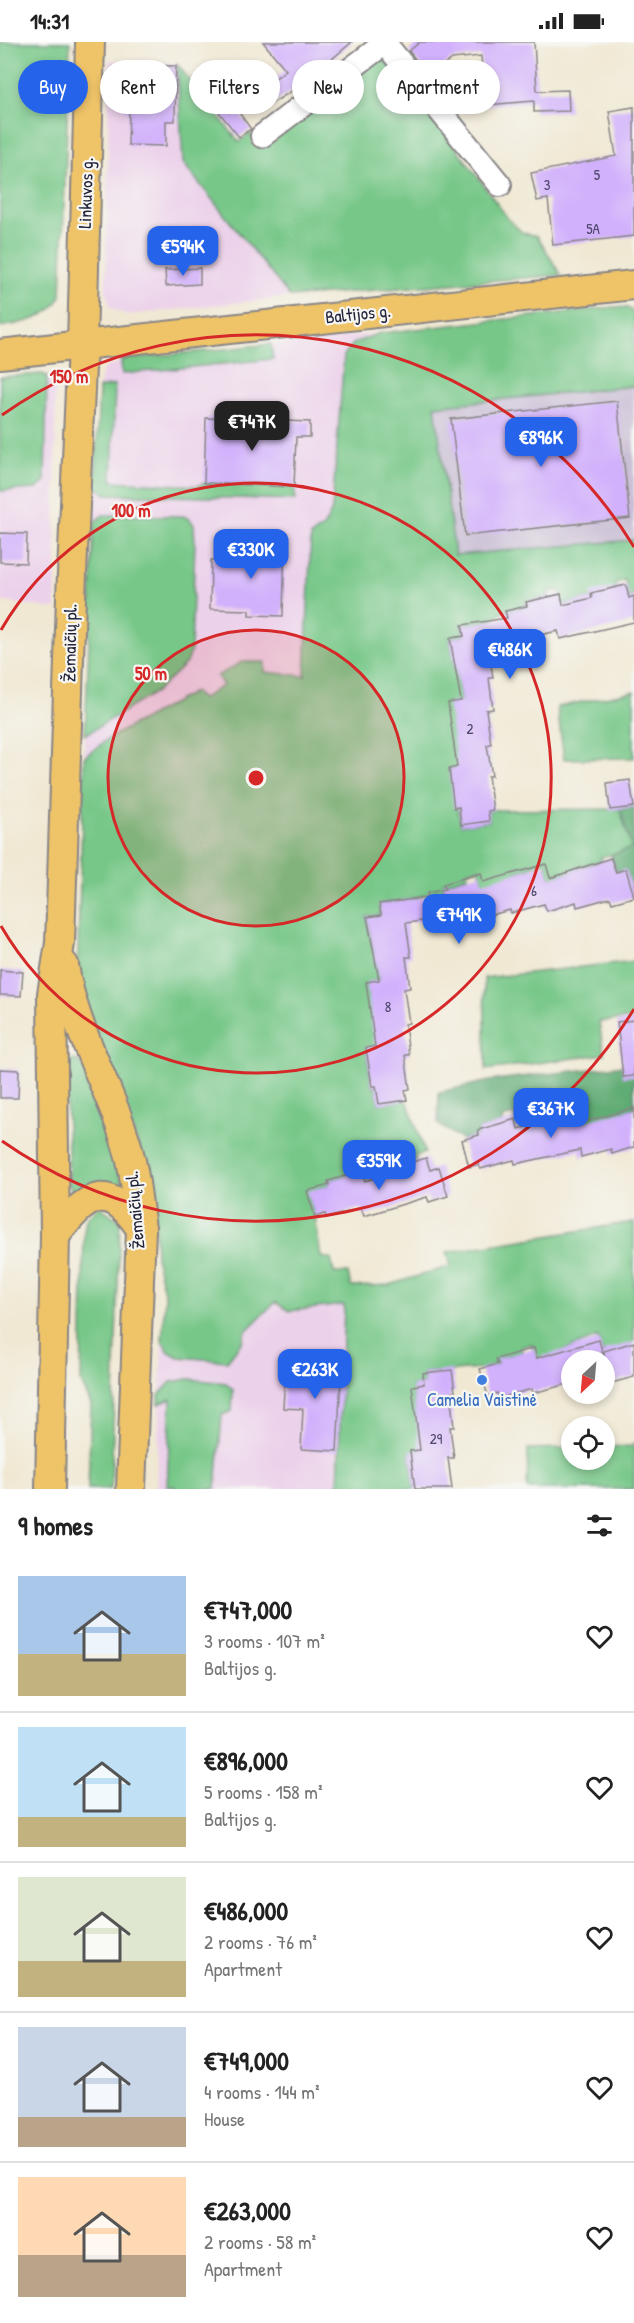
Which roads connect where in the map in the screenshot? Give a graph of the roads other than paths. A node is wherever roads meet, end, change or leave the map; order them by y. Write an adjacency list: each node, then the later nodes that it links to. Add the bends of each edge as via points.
1 (90, 42): 6 (main road, Linkuvos g.)
2 (385, 43): 3 (street); 4 (street)
3 (262, 136)
4 (500, 185)
5 (634, 285): 6 (main road, Baltijos g.)
6 (82, 344): 7 (main road, Baltijos g.); 8 (main road, Žemaičių pl.)
7 (0, 354)
8 (60, 943): 9 (main road, Žemaičių pl., via 67,988 131,1160); 10 (main road, Žemaičių pl., via 52,994)
9 (141, 1229): 10 (main road, via 129,1211 101,1197 79,1206); 12 (main road, Žemaičių pl.)
10 (55, 1236): 11 (main road, Žemaičių pl.)
11 (50, 1489)
12 (131, 1489)

